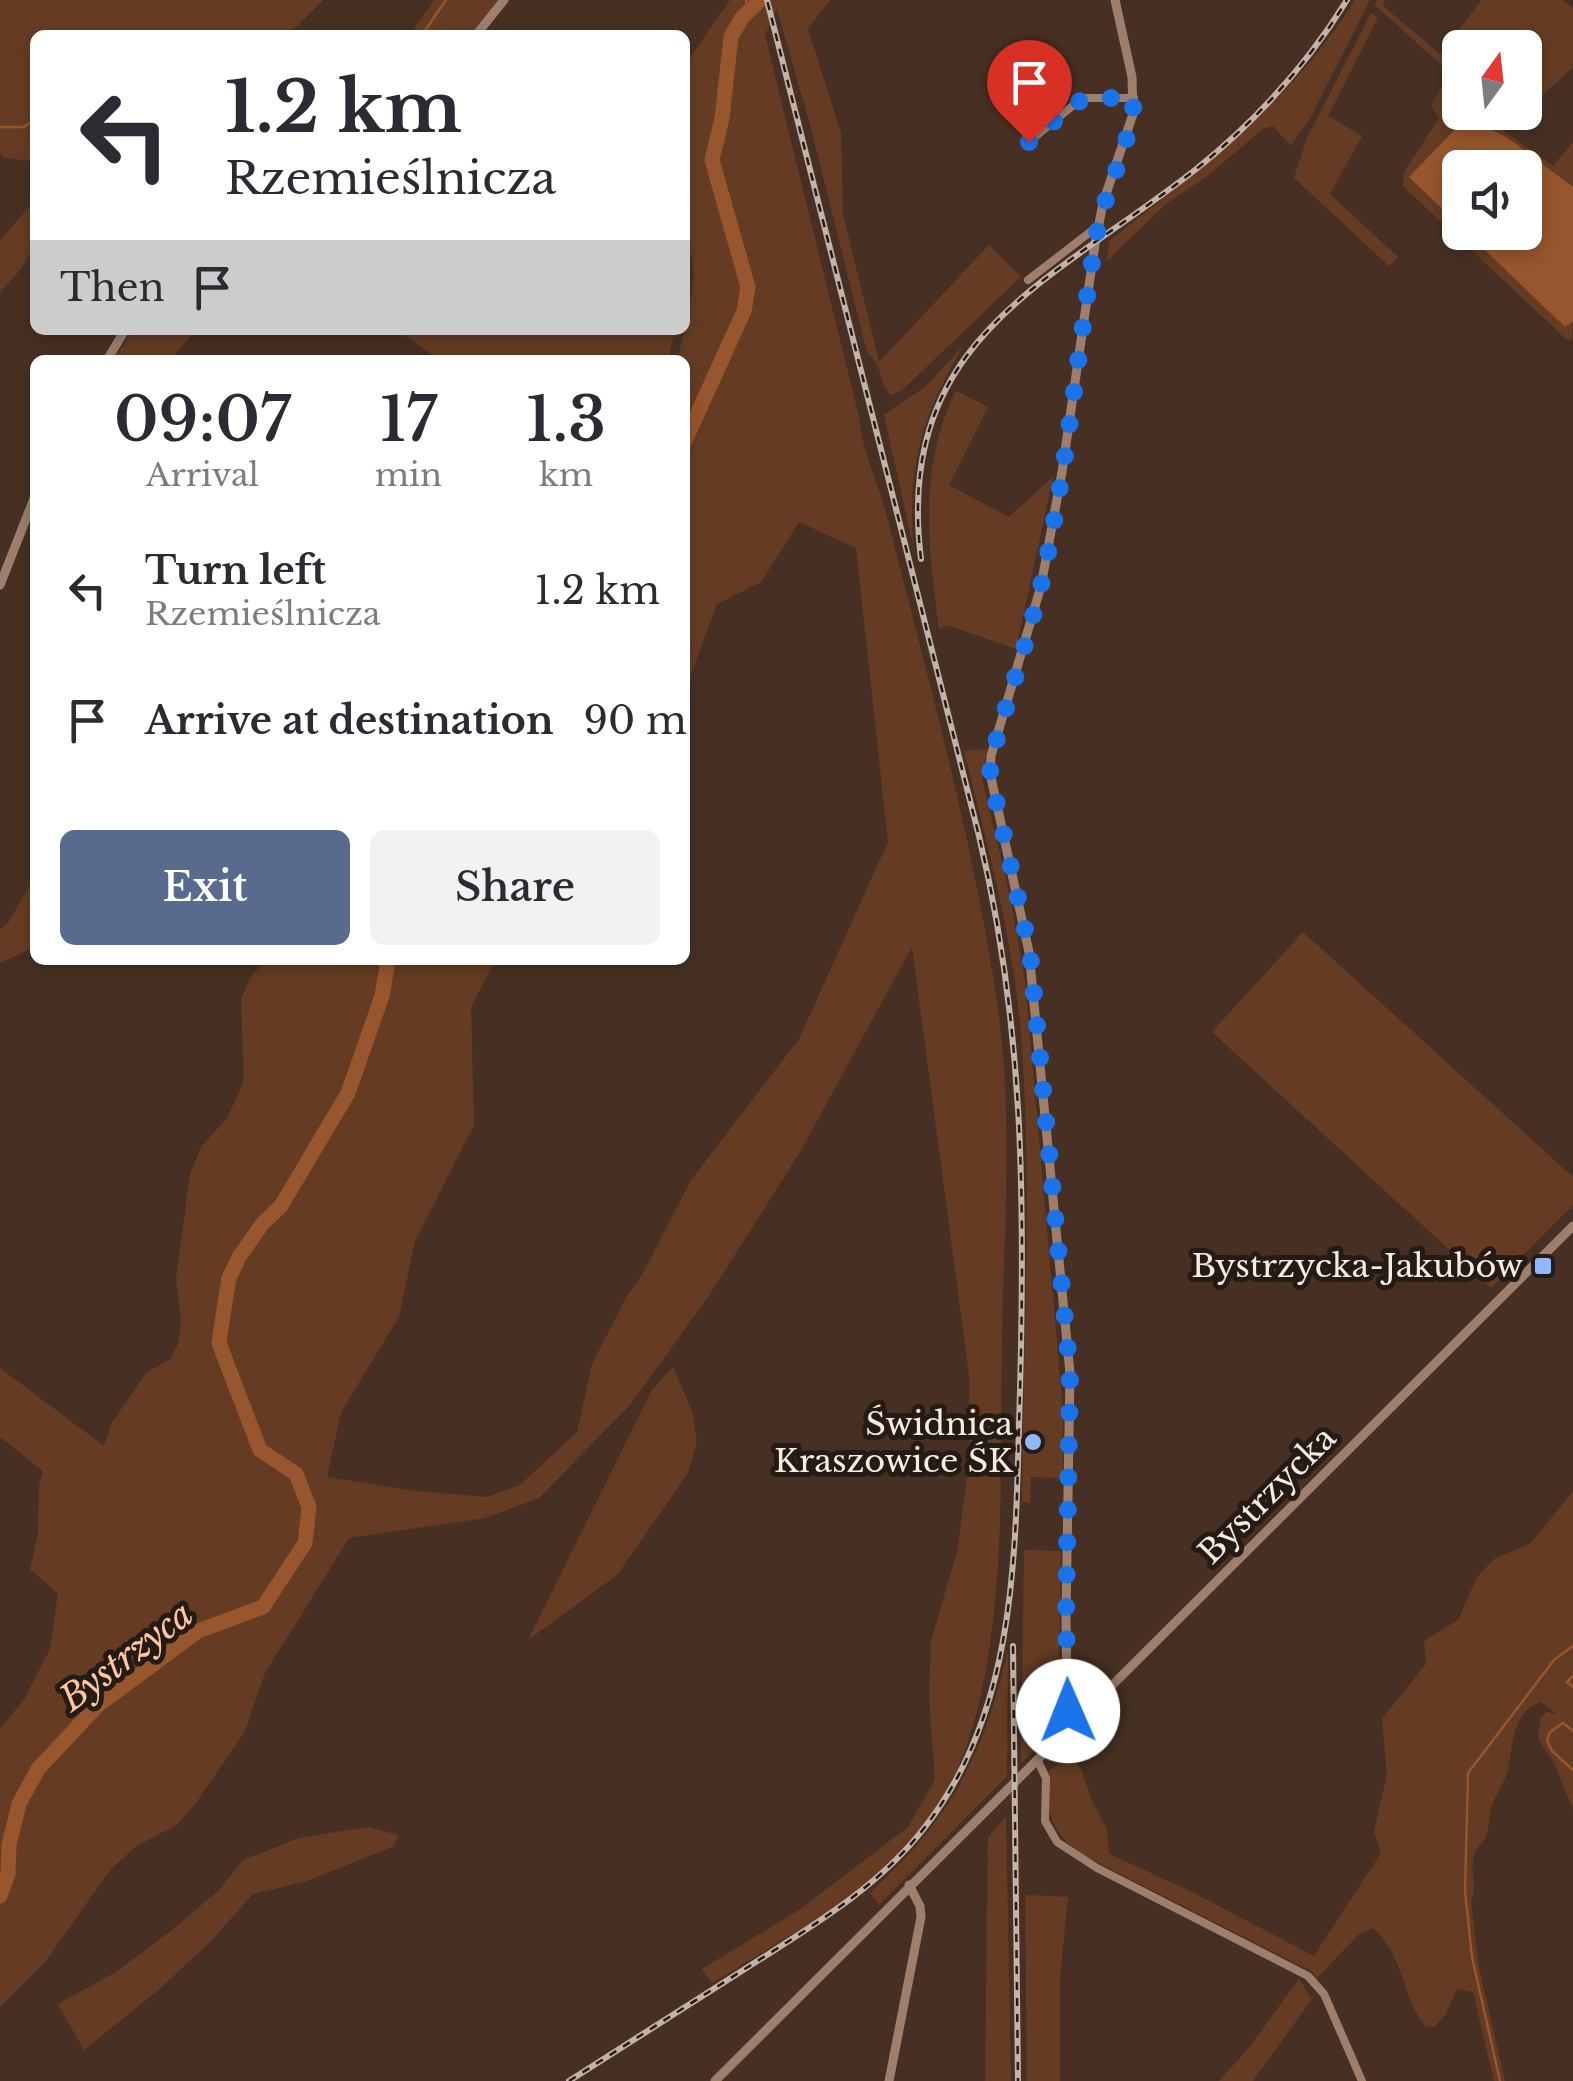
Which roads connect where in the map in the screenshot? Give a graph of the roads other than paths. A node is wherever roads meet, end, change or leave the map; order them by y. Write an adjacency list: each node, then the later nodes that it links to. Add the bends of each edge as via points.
1 (504, 0): 3 (street)
2 (1114, 0): 4 (street)
3 (480, 30)
4 (1134, 98): 5 (street, via 1086,98); 6 (street, via 1130,131)
5 (1029, 142)
6 (1098, 226): 7 (street); 11 (street, via 1044,569 990,773 1030,952 1070,1372 1066,1615 1068,1711)
7 (1028, 280)
8 (30, 509): 9 (street)
9 (0, 585)
10 (1571, 1231): 11 (street, Bystrzycka)
11 (1077, 1720): 12 (street, Bystrzycka)
12 (1036, 1759): 13 (street, Bystrzycka); 16 (street, via 1046,1778 1045,1821 1056,1842 1308,1976 1324,1994)
13 (909, 1886): 14 (street, Bystrzycka); 15 (street, via 921,1917)
14 (715, 2081)
15 (890, 2081)
16 (1362, 2081)

